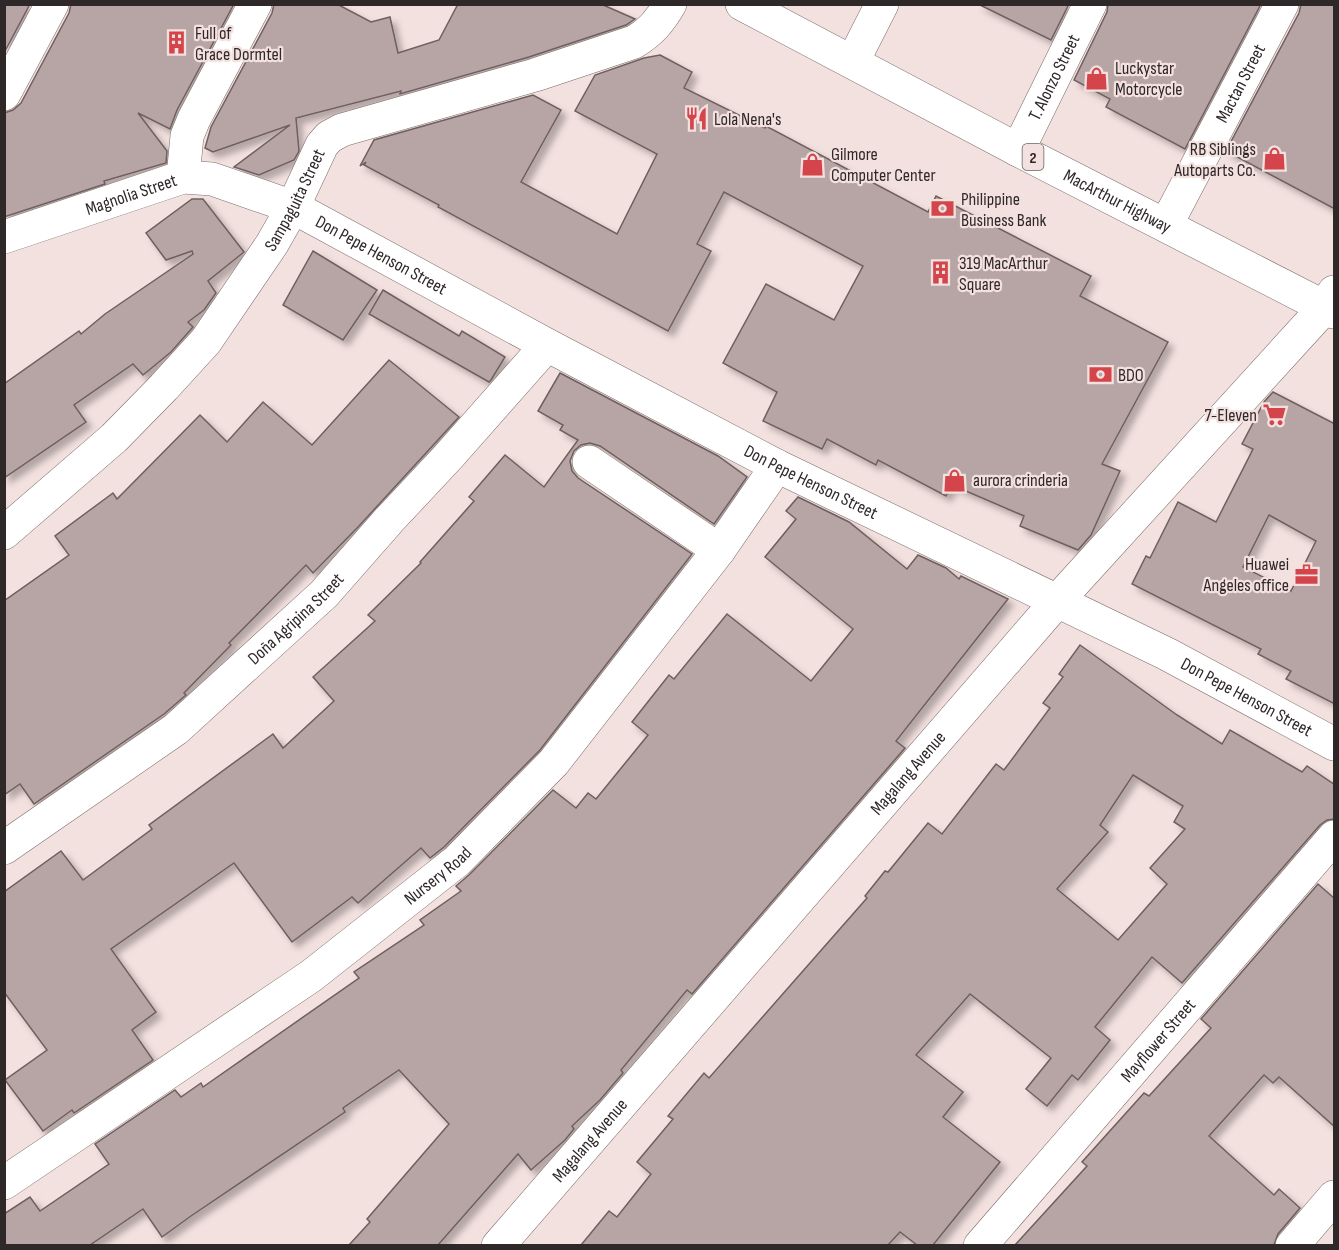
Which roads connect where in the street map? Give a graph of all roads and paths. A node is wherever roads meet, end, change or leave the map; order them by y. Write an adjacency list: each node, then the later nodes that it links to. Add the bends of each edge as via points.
1 (52, 4): 9 (main road)
2 (255, 4): 11 (main road, via 194,119 187,136)
3 (670, 4): 12 (main road, Sampaguita Street, via 649,33 634,42 535,75 342,130 329,137 314,159)
4 (742, 4): 8 (main road, MacArthur Highway / 2)
5 (882, 4): 8 (main road)
6 (1090, 4): 10 (main road, T. Alonzo Street)
7 (1282, 4): 13 (main road, Mactan Street)
8 (853, 62): 10 (main road, MacArthur Highway / 2)
9 (4, 94)
10 (1018, 150): 13 (main road, MacArthur Highway / 2)
11 (183, 177): 12 (main road, Magnolia Street, via 212,179); 14 (main road, Magnolia Street)
12 (293, 207): 16 (main road, Don Pepe Henson Street); 19 (main road, Sampaguita Street, via 206,341 114,438)
13 (1166, 225): 15 (main road, MacArthur Highway / 2)
14 (4, 237)
15 (1331, 304): 21 (main road, Magalang Avenue)
16 (547, 345): 18 (main road, Don Pepe Henson Street); 24 (main road, Doña Agripina Street, via 324,594 176,729)
17 (589, 462): 20 (main road)
18 (777, 466): 20 (main road, Nursery Road); 21 (main road, Don Pepe Henson Street)
19 (4, 533)
20 (719, 550): 25 (main road, Nursery Road, via 554,762 457,861 311,976)
21 (1058, 600): 22 (main road, Don Pepe Henson Street); 27 (main road, Magalang Avenue)
22 (1335, 744)
23 (1335, 837): 28 (main road, Mayflower Street)
24 (4, 848)
25 (4, 1184)
26 (1335, 1197): 29 (main road)
27 (498, 1245)
28 (980, 1245)
29 (1292, 1245)

